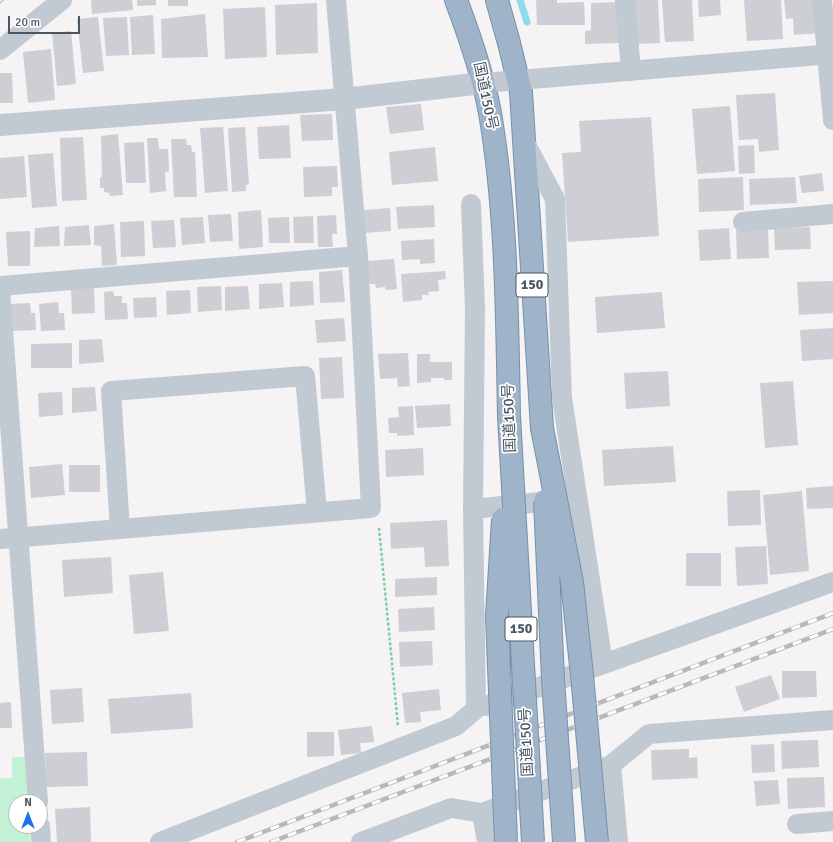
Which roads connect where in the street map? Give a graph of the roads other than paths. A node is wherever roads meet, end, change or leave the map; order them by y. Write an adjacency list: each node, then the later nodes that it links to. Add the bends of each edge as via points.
1 (62, 0): 7 (street)
2 (336, 0): 12 (street)
3 (456, 0): 11 (highway, 国道150号 / 150, via 477,57)
4 (496, 0): 10 (highway, 国道150号 / 150)
5 (625, 0): 9 (street)
6 (822, 0): 8 (street)
7 (0, 50)
8 (830, 54): 9 (street); 13 (street)
9 (631, 71): 10 (street)
10 (519, 81): 11 (street); 15 (highway, 国道150号 / 150)
11 (483, 83): 12 (street); 22 (highway, 国道150号 / 150, via 500,178)
12 (344, 99): 14 (street); 19 (street)
13 (833, 120)
14 (0, 125)
15 (524, 141): 23 (highway, 国道150号 / 150); 24 (street, via 555,199 562,398)
16 (472, 204): 25 (street, via 475,309)
17 (833, 214): 18 (street)
18 (743, 222)
19 (358, 256): 20 (street); 26 (street, via 371,508)
20 (0, 286)
21 (0, 290): 28 (street)
22 (509, 416): 41 (highway, 150, bridge, via 497,616); 42 (highway, 国道150号 / 150, bridge)
23 (542, 428): 43 (highway, 国道150号 / 150, bridge, via 553,679); 44 (highway, 150, bridge, via 572,582)
24 (576, 499): 25 (street); 30 (street)
25 (473, 509): 31 (street)
26 (317, 512): 27 (street); 27 (street, via 305,376 111,391)
27 (120, 529): 28 (street)
28 (9, 538): 34 (street)
29 (833, 582): 30 (street)
30 (603, 664): 31 (street)
31 (476, 709): 38 (street, via 456,726)
32 (833, 720): 33 (street, via 649,734)
33 (611, 765): 35 (street); 45 (street)
34 (37, 794)
35 (482, 813): 39 (street, via 451,808); 40 (street)
36 (833, 821): 37 (street)
37 (797, 824)
38 (160, 842)
39 (361, 842)
40 (487, 842)
41 (506, 842)
42 (533, 842)
43 (564, 842)
44 (597, 842)
45 (618, 842)

